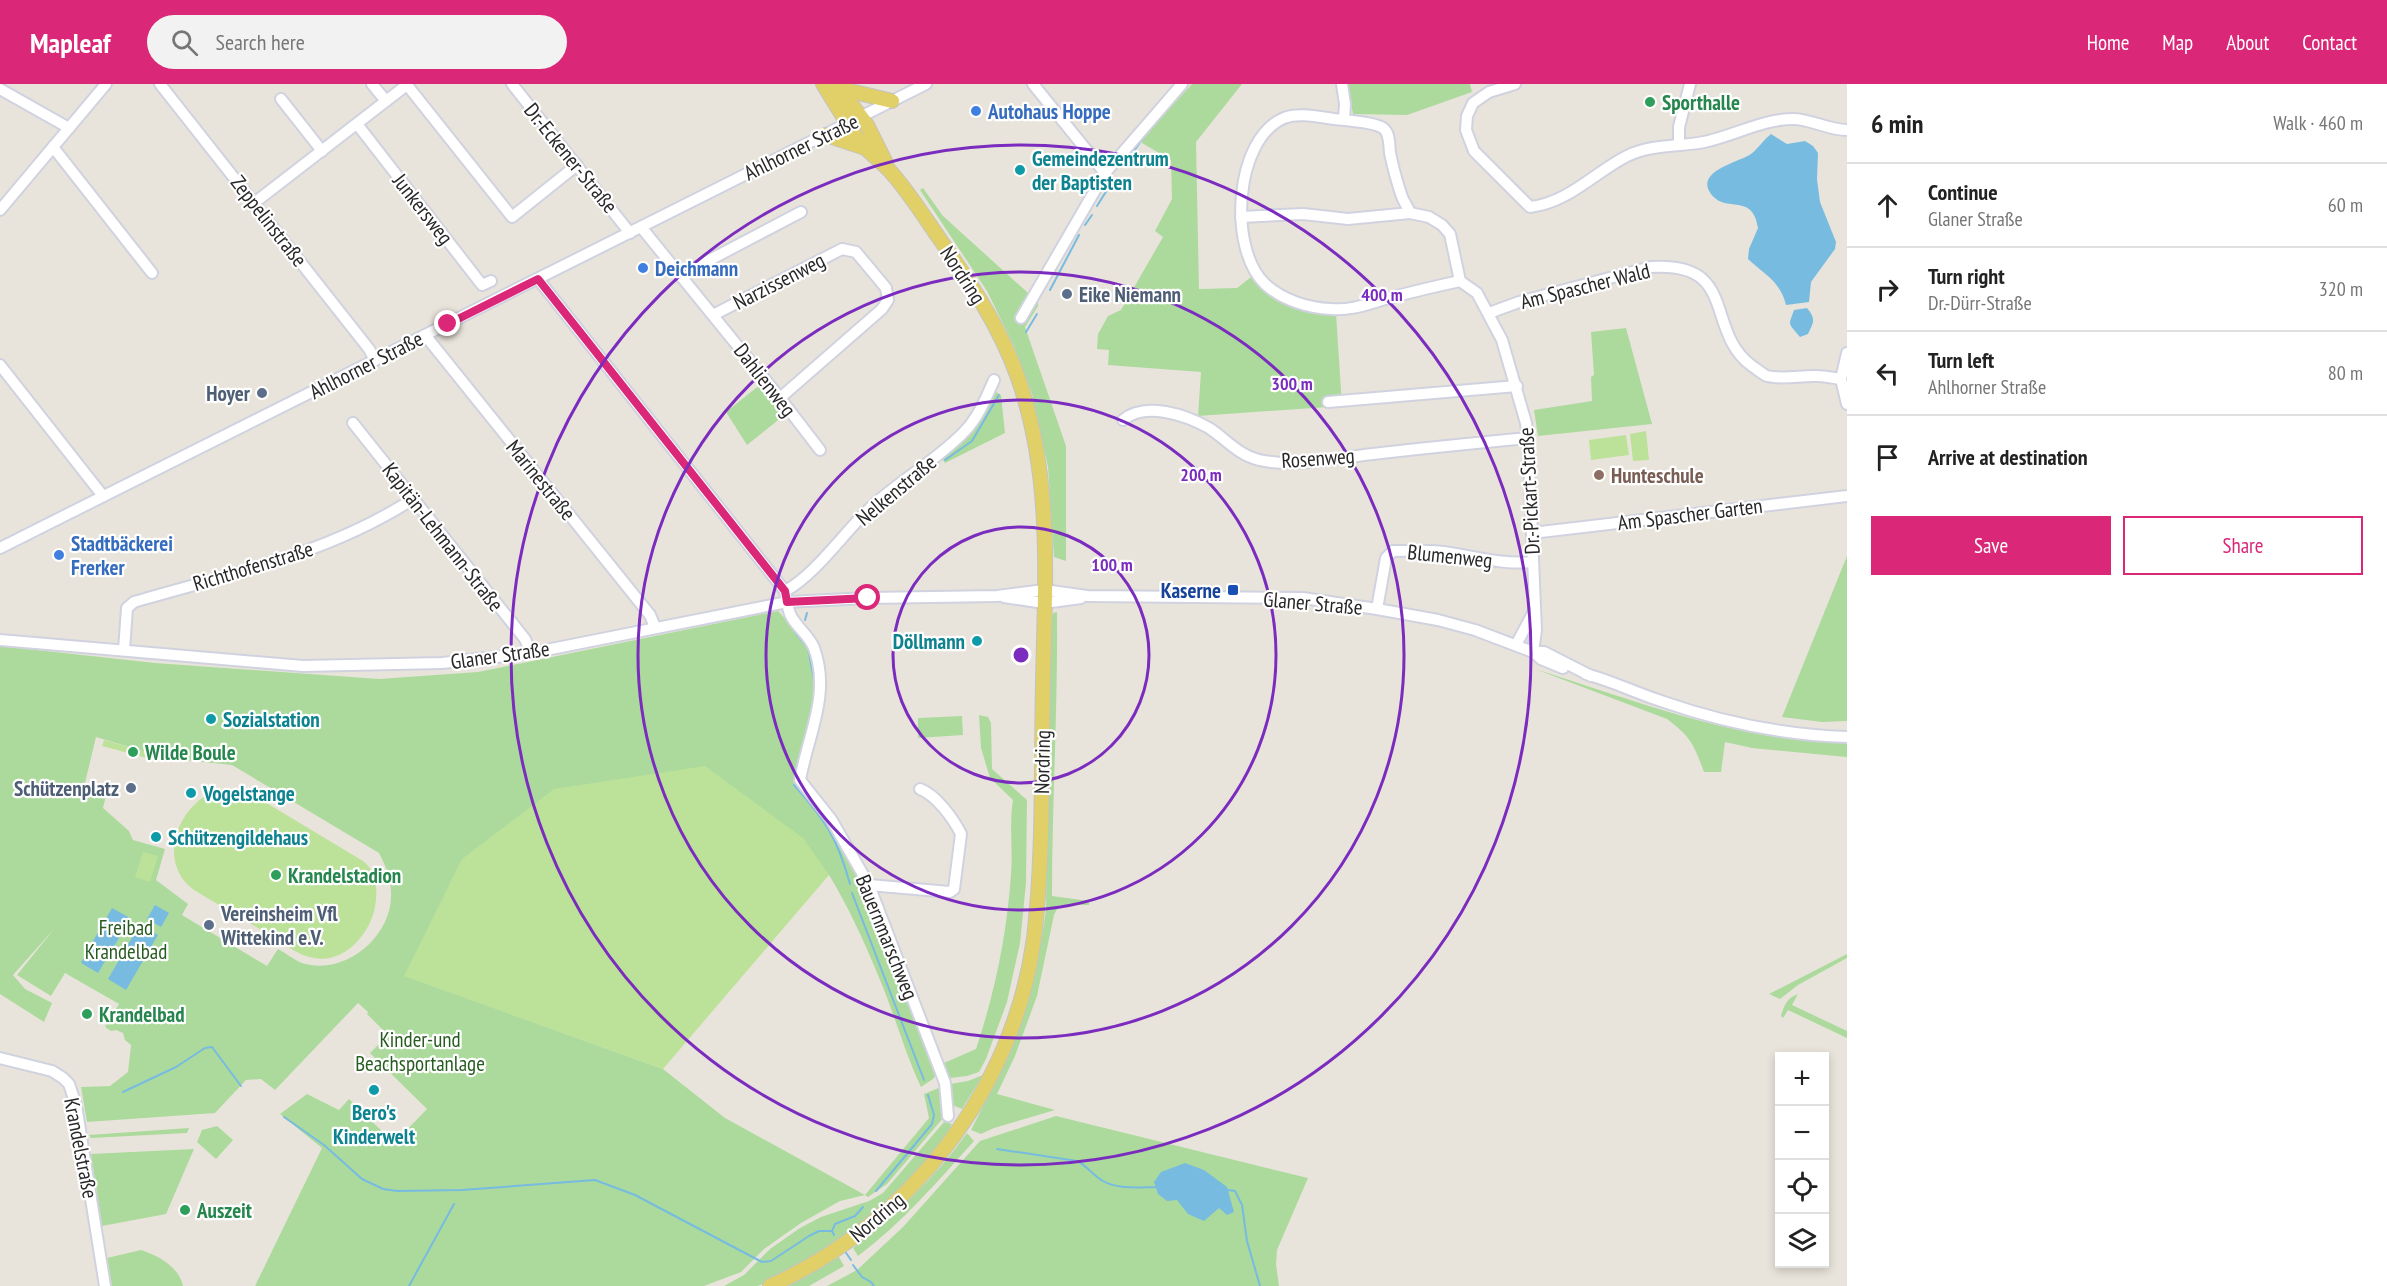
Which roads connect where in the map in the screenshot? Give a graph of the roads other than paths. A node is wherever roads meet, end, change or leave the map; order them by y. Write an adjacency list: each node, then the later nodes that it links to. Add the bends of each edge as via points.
1 (106, 84): 21 (street)
2 (160, 84): 31 (street, Zeppelinstraße)
3 (372, 84): 16 (street)
4 (512, 84): 28 (street, Dr.-Eckener-Straße)
5 (823, 84): 19 (main road)
6 (926, 84): 17 (street, Ahlhorner Straße)
7 (1033, 84): 30 (street)
8 (1182, 84): 30 (street)
9 (1342, 84): 18 (street)
10 (1515, 84): 24 (street, via 1473,103 1466,130 1474,151 1530,207 1566,195 1629,155)
11 (1690, 84): 24 (street)
12 (407, 85): 16 (street); 28 (street, via 512,217)
13 (839, 87): 17 (main road); 19 (main road)
14 (0, 89): 21 (street)
15 (281, 99): 27 (street)
16 (386, 101): 20 (street)
17 (892, 101): 19 (street, Ahlhorner Straße)
18 (1344, 119): 34 (street, via 1381,126 1388,133 1394,174); 35 (street, via 1284,118 1268,130 1251,158)
19 (855, 121): 23 (street, Ahlhorner Straße); 26 (main road, Nordring); 29 (main road, Nordring)
20 (357, 124): 27 (street); 41 (street, Junkersweg, via 482,285)
21 (69, 128): 25 (street)
22 (1847, 130): 24 (street, via 1795,119 1703,142)
23 (826, 135): 26 (main road); 36 (street, Ahlhorner Straße)
24 (1678, 144)
25 (52, 147): 32 (street); 38 (street)
26 (865, 148): 29 (main road, Nordring)
27 (322, 151): 31 (street)
28 (577, 165): 37 (street, Dr.-Eckener-Straße)
29 (890, 170): 67 (main road, Nordring, via 973,286 1017,375 1039,456)
30 (1105, 173): 45 (street)
31 (254, 203): 48 (street, Zeppelinstraße)
32 (0, 210)
33 (801, 212): 39 (street)
34 (1410, 213): 35 (street, via 1348,219 1303,214); 42 (street, via 1429,217 1450,234)
35 (1241, 217): 42 (street, via 1243,246 1253,268 1264,284 1290,301 1331,309 1359,308)
36 (641, 227): 37 (street, Ahlhorner Straße); 39 (street, Dahlienweg)
37 (630, 233): 40 (street, Ahlhorner Straße)
38 (152, 273)
39 (681, 275): 44 (street, Dahlienweg)
40 (538, 279): 46 (street, Ahlhorner Straße); 66 (street, Bauernmarschweg)
41 (491, 281)
42 (1460, 281): 43 (street, Dr.-Pickart-Straße, via 1477,293)
43 (1489, 313): 50 (street, Am Spascher Wald, via 1651,267 1667,266 1701,277 1712,290 1730,337 1748,363 1766,376 1817,375); 52 (street, Dr.-Pickart-Straße)
44 (713, 315): 53 (street, Dahlienweg); 53 (street, Narzissenweg, via 842,249 856,252 886,288 888,300 882,309)
45 (1021, 318)
46 (425, 335): 48 (street, Ahlhorner Straße); 70 (street, Marinestraße, via 650,615)
47 (1847, 353): 50 (street)
48 (375, 360): 60 (street, Ahlhorner Straße)
49 (0, 365): 60 (street)
50 (1840, 379): 55 (street)
51 (994, 380): 66 (street, Nelkenstraße, via 965,431 869,509)
52 (1517, 386): 54 (street); 58 (street, Dr.-Pickart-Straße)
53 (780, 398): 59 (street, Dahlienweg)
54 (1328, 402)
55 (1847, 404)
56 (1123, 420): 58 (street, Rosenweg, via 1131,413 1151,411 1187,417 1245,455 1268,461 1306,461)
57 (352, 423): 62 (street, Kapitän-Lehmann-Straße)
58 (1528, 438): 63 (street, Dr.-Pickart-Straße)
59 (820, 450)
60 (103, 496): 64 (street, Ahlhorner Straße)
61 (1847, 496): 63 (street, Am Spascher Garten)
62 (413, 500): 73 (street, Richthofenstraße, via 386,517 296,557 134,602 127,608); 75 (street, Kapitän-Lehmann-Straße, via 525,639)
63 (1532, 533): 65 (street, Dr.-Pickart-Straße)
64 (0, 548)
65 (1532, 562): 68 (street, Blumenweg, via 1393,551 1386,558); 69 (street, Dr.-Pickart-Straße)
66 (786, 596): 67 (street, Glaner Straße); 70 (street, Glaner Straße); 78 (street, Bauernmarschweg, via 790,615 813,646 821,696 800,780 831,819)
67 (1044, 597): 68 (street, Glaner Straße, via 1303,598); 82 (main road, Nordring, via 1040,845 1033,940 1010,1033 972,1110 922,1177 858,1235)
68 (1377, 609): 72 (street, Glaner Straße, via 1460,626)
69 (1535, 610): 72 (street); 74 (street, Dr.-Pickart-Straße)
70 (655, 627): 75 (street, Glaner Straße)
71 (0, 640): 73 (street, Glaner Straße)
72 (1516, 645): 74 (street, Glaner Straße)
73 (124, 650): 75 (street, Glaner Straße, via 303,666 442,663)
74 (1533, 652): 76 (street, Glaner Straße, via 1544,652 1591,675 1727,721 1803,735)
75 (531, 653)
76 (1847, 737)
77 (920, 789): 78 (street, via 927,792 961,834 954,889 950,892)
78 (869, 885): 80 (street, Bauernmarschweg, via 945,1083)
79 (0, 1058): 81 (street, Krandelstraße, via 52,1071 69,1083 76,1105)
80 (948, 1116)
81 (105, 1286)
82 (770, 1286)

